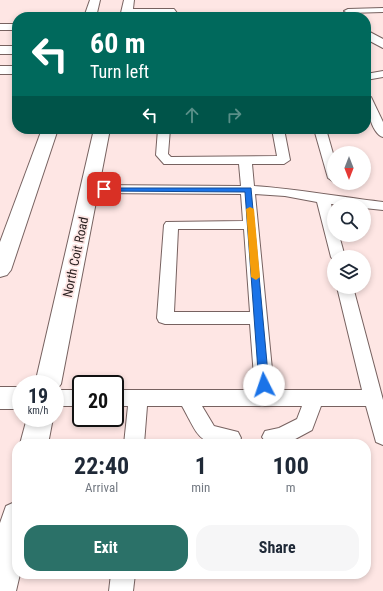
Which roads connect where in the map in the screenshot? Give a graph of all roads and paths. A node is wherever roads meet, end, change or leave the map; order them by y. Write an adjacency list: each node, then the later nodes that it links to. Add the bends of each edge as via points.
1 (95, 0): 6 (main road)
2 (171, 0): 8 (lane)
3 (127, 9): 7 (lane)
4 (383, 10): 5 (lane)
5 (348, 11)
6 (91, 12)
7 (155, 12)
8 (173, 12)
9 (0, 26): 10 (lane)
10 (12, 26)
11 (383, 32): 12 (main road)
12 (371, 33)
13 (371, 36): 14 (main road)
14 (383, 44)
15 (383, 49): 18 (main road)
16 (0, 50): 17 (main road)
17 (12, 50)
18 (371, 50)
19 (0, 70): 20 (main road)
20 (12, 70)
21 (383, 74): 22 (lane)
22 (371, 76)
23 (371, 108): 29 (lane)
24 (48, 134): 40 (main road)
25 (101, 134): 32 (main road, North Coit Road)
26 (164, 134): 31 (lane, via 162,155 168,161)
27 (279, 134): 31 (lane, via 284,160)
28 (321, 134): 30 (lane)
29 (383, 134)
30 (327, 153)
31 (245, 160): 33 (lane)
32 (90, 189): 33 (lane); 43 (main road, North Coit Road)
33 (248, 190): 34 (lane, via 285,192); 38 (lane)
34 (323, 199): 35 (lane); 39 (lane)
35 (327, 200)
36 (371, 205): 37 (lane)
37 (383, 206)
38 (251, 225): 42 (lane); 42 (lane, via 171,225 165,318)
39 (336, 250)
40 (0, 270)
41 (347, 294): 51 (lane)
42 (259, 318): 49 (lane)
43 (50, 375)
44 (0, 398): 45 (main road)
45 (12, 398)
46 (124, 398): 47 (lane)
47 (138, 398): 48 (lane); 57 (lane)
48 (187, 398): 49 (lane); 55 (lane, via 207,432)
49 (265, 398): 50 (lane)
50 (314, 398): 51 (lane); 54 (lane, via 305,424 281,437)
51 (373, 398): 53 (lane)
52 (38, 427): 56 (main road)
53 (383, 436)
54 (272, 437)
55 (231, 438)
56 (35, 439)
57 (134, 439)
58 (12, 537): 60 (main road)
59 (122, 579): 61 (lane)
60 (0, 589)
61 (121, 591)

